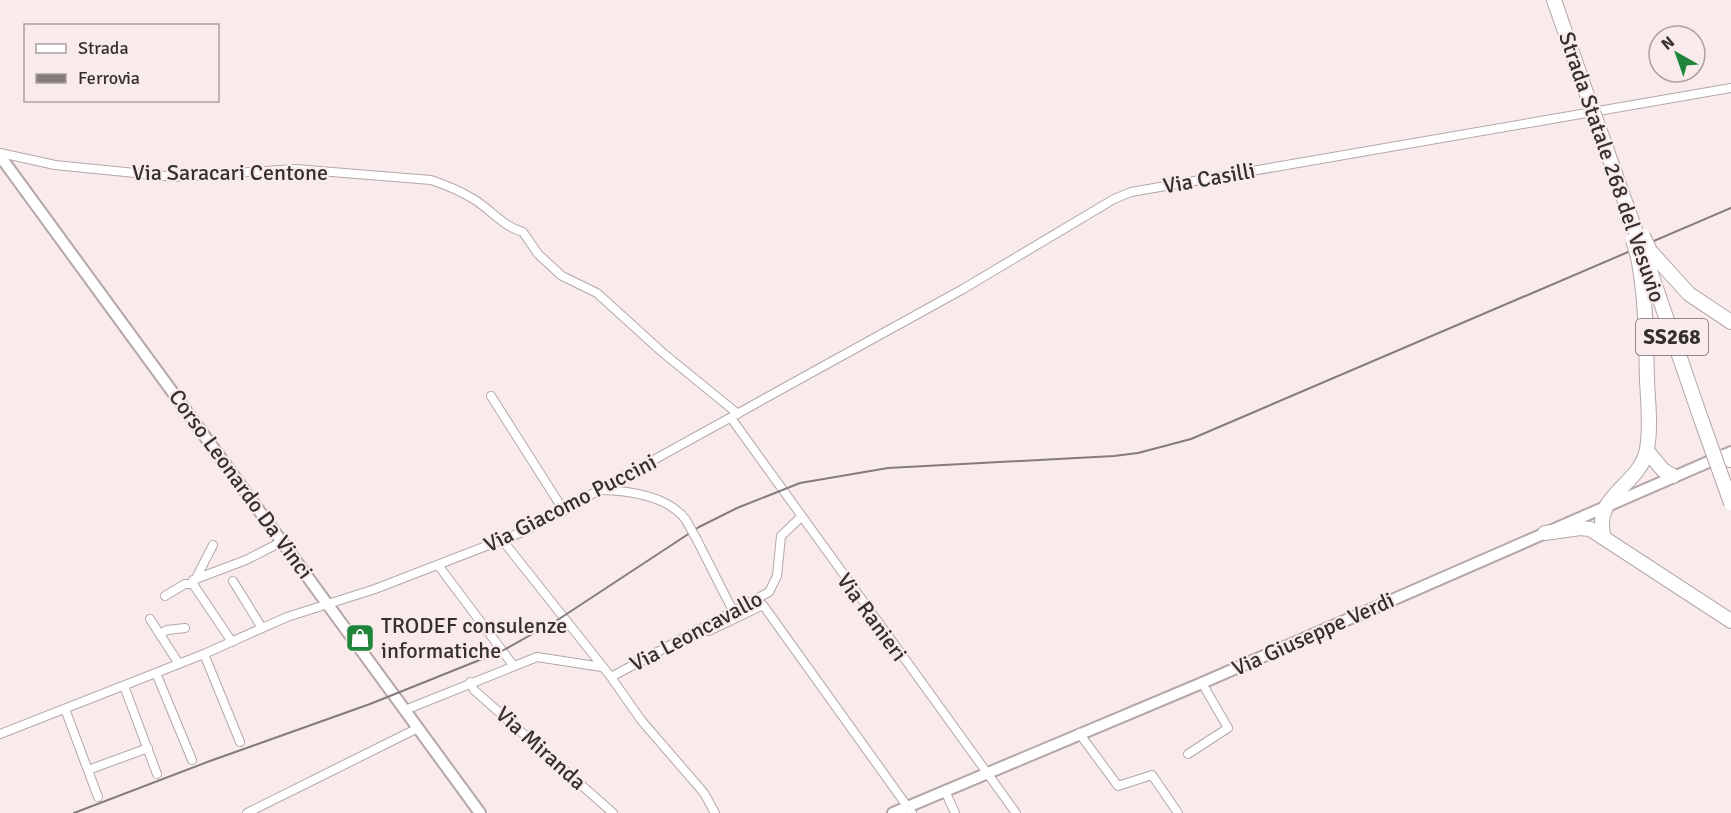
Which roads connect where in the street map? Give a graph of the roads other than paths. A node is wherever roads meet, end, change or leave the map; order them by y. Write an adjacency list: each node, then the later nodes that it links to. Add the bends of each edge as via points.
1 (1554, 0): 4 (highway, Strada Statale 268 del Vesuvio, bridge)
2 (1731, 88): 9 (street, Via Casilli, via 1131,192)
3 (0, 154): 9 (street, Via Saracari Centone, via 55,165 155,175 208,176 295,169 442,183 476,200 513,229 523,232 538,254 562,276 597,293); 20 (street, Corso Leonardo Da Vinci)
4 (1610, 159): 5 (highway, Strada Statale 268 del Vesuvio); 5 (highway, via 1631,203)
5 (1638, 238): 6 (highway, bridge)
6 (1644, 254): 7 (highway, via 1689,294); 10 (highway); 14 (highway, Strada Statale 268 del Vesuvio / SS268, bridge)
7 (1731, 322)
8 (491, 396): 16 (street)
9 (734, 416): 13 (street, Via Giacomo Puccini); 17 (street, Via Ranieri)
10 (1647, 451): 12 (highway); 15 (highway, via 1629,481)
11 (1727, 456): 12 (street, Via Giuseppe Verdi)
12 (1673, 476): 15 (street, Via Giuseppe Verdi)
13 (601, 490): 16 (street, Via Giacomo Puccini); 28 (street, bridge, via 660,500 672,506 686,520)
14 (1731, 503)
15 (1606, 505): 18 (street, Via Giuseppe Verdi); 19 (highway, via 1600,523)
16 (564, 511): 21 (street, Via Giacomo Puccini)
17 (800, 518): 28 (street, Via Leoncavallo, via 781,536 775,584 769,592); 55 (street, Via Ranieri)
18 (1545, 533): 19 (highway, via 1580,528); 43 (street, Via Giuseppe Verdi)
19 (1604, 538): 30 (highway)
20 (283, 541): 25 (street); 27 (street, Corso Leonardo Da Vinci)
21 (503, 541): 23 (street, Via Giacomo Puccini); 39 (street)
22 (213, 545): 25 (street)
23 (438, 566): 27 (street, Via Giacomo Puccini); 38 (street)
24 (233, 581): 32 (street)
25 (193, 582): 26 (street); 35 (street)
26 (165, 596)
27 (328, 603): 32 (street, Via Giacomo Puccini); 46 (street, Corso Leonardo Da Vinci)
28 (733, 611): 33 (street, Via Leoncavallo)
29 (150, 619): 34 (street)
30 (1731, 621)
31 (185, 628): 34 (street)
32 (262, 628): 35 (street, Via Giacomo Puccini)
33 (698, 629): 41 (street, Via Leoncavallo); 59 (street, via 709,631 763,605)
34 (162, 633): 37 (street)
35 (232, 642): 36 (street, Via Giacomo Puccini)
36 (204, 654): 37 (street, Via Giacomo Puccini); 50 (street)
37 (179, 664): 40 (street, Via Giacomo Puccini)
38 (513, 665): 39 (street, via 544,657); 42 (street)
39 (602, 667): 41 (street)
40 (156, 674): 44 (street, Via Giacomo Puccini); 53 (street)
41 (612, 677): 63 (street, via 641,720 704,793)
42 (470, 682): 46 (street); 62 (street, Via Miranda, via 474,690)
43 (1202, 683): 48 (street, Via Giuseppe Verdi); 52 (street, via 1228,728)
44 (124, 686): 45 (street, Via Giacomo Puccini); 51 (street)
45 (65, 709): 49 (street, Via Giacomo Puccini); 54 (street)
46 (405, 710): 47 (street, Corso Leonardo Da Vinci)
47 (418, 728): 60 (street); 61 (street, Corso Leonardo Da Vinci)
48 (1079, 733): 55 (street, Via Giuseppe Verdi); 67 (street, via 1118,786 1152,775)
49 (0, 734)
50 (240, 742)
51 (148, 748): 54 (street); 56 (street)
52 (1188, 754)
53 (192, 760)
54 (88, 770): 58 (street)
55 (987, 773): 57 (street, Via Giuseppe Verdi); 66 (street, Via Ranieri)
56 (157, 774)
57 (945, 791): 59 (street, Via Giuseppe Verdi); 65 (street)
58 (98, 797)
59 (910, 809): 64 (street, Via Giuseppe Verdi)
60 (247, 813)
61 (480, 813)
62 (613, 813)
63 (715, 813)
64 (892, 813)
65 (955, 813)
66 (1016, 813)
67 (1178, 813)

